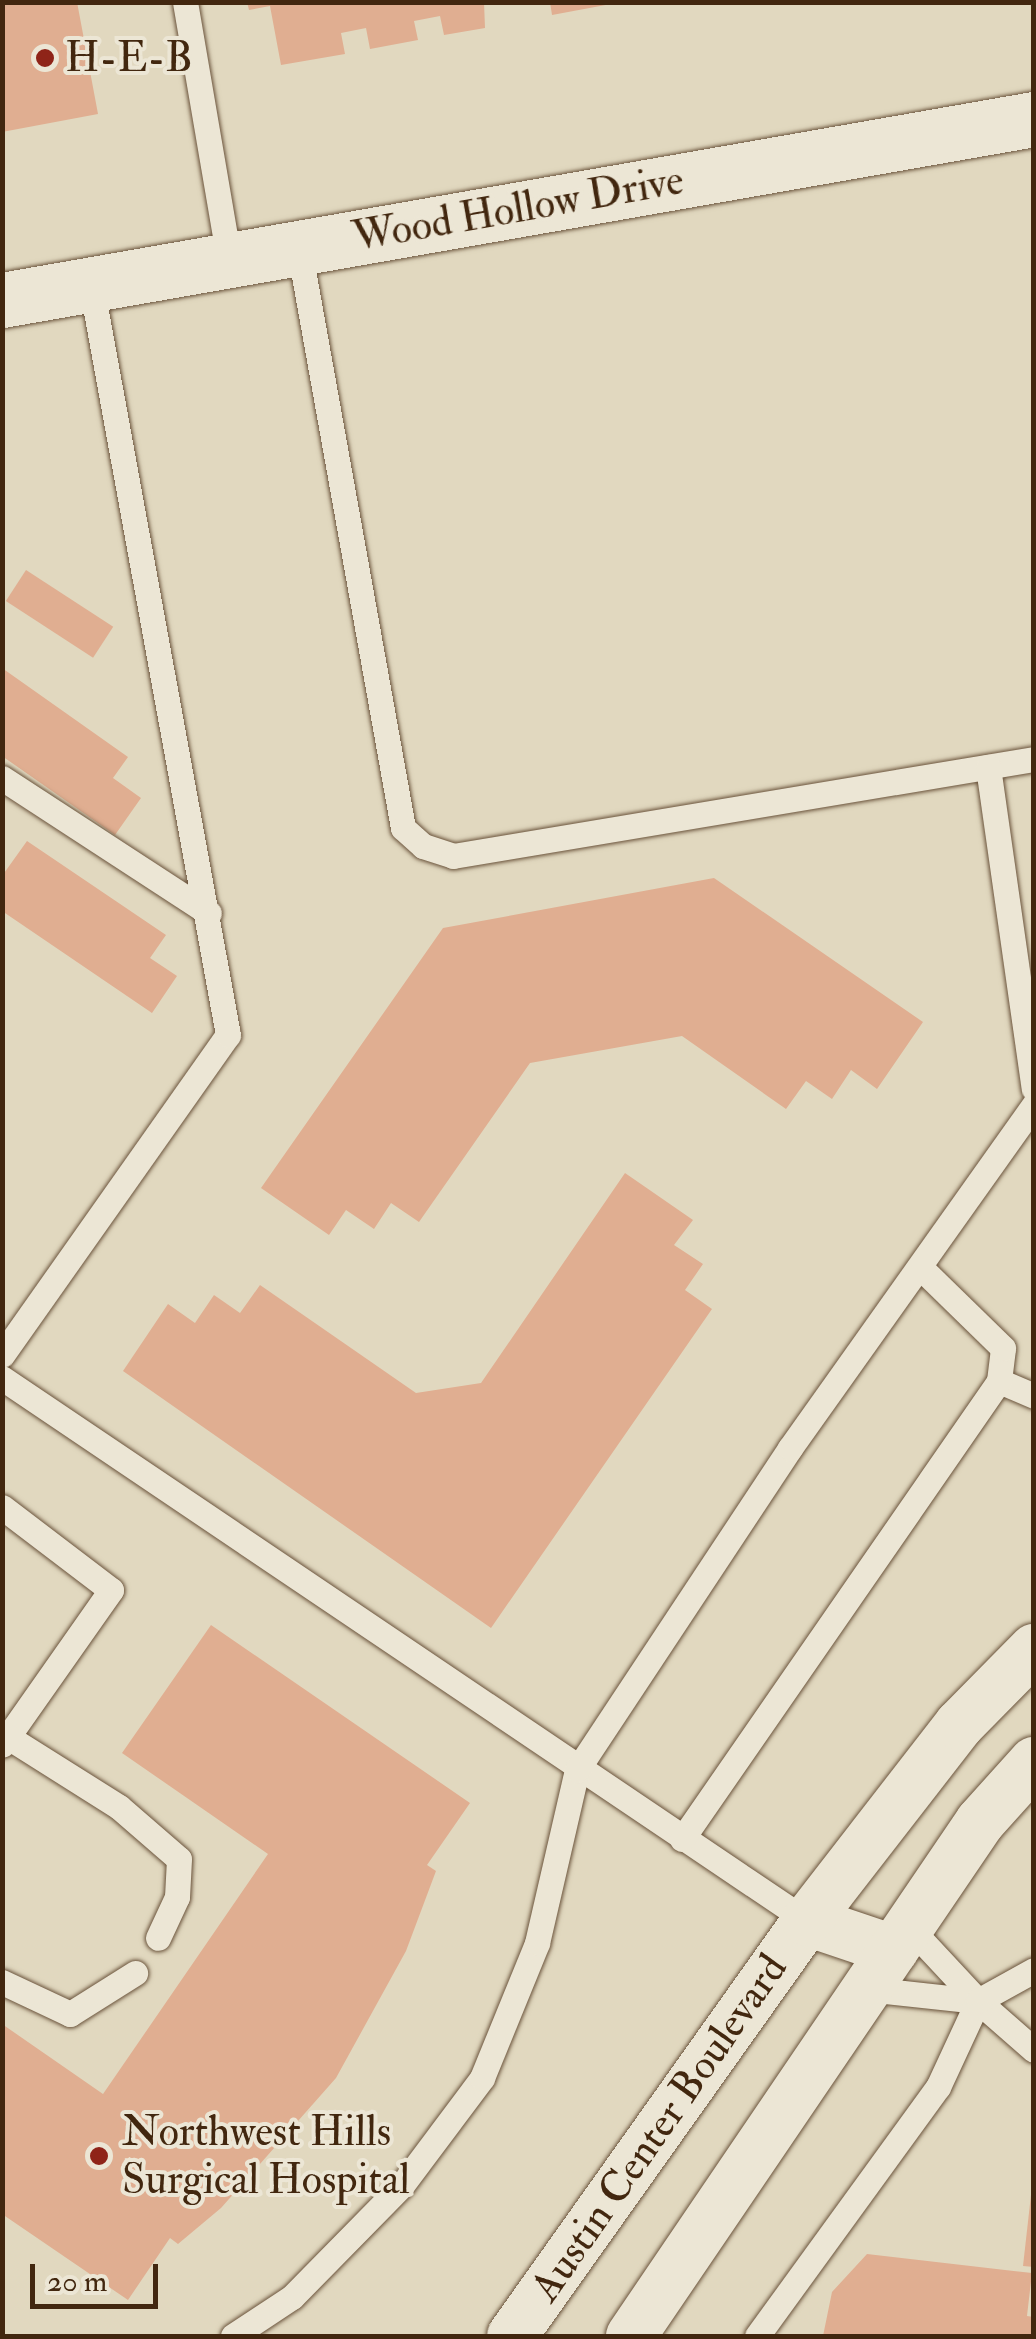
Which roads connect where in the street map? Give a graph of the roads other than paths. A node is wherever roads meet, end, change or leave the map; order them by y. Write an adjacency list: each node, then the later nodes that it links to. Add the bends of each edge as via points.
1 (186, 2): 4 (lane)
2 (1034, 118): 3 (street, Wood Hollow Drive)
3 (299, 248): 4 (street, Wood Hollow Drive); 8 (lane, via 403,828 423,846 453,856)
4 (229, 260): 5 (street, Wood Hollow Drive)
5 (92, 284): 6 (street, Wood Hollow Drive); 10 (lane)
6 (2, 300)
7 (1034, 759): 8 (lane)
8 (988, 767): 11 (lane)
9 (2, 778): 10 (lane)
10 (209, 914): 14 (lane, via 228,1035)
11 (1034, 1088)
12 (1034, 1105): 13 (lane)
13 (921, 1268): 16 (lane, via 1003,1348); 22 (lane, via 790,1448)
14 (2, 1355)
15 (2, 1378): 22 (lane)
16 (999, 1381): 17 (lane); 23 (lane)
17 (1034, 1396)
18 (3, 1509): 20 (lane, via 111,1590)
19 (1034, 1649): 24 (street, Austin Center Boulevard, via 959,1724)
20 (5, 1741): 25 (lane, via 120,1807 178,1859 178,1897)
21 (1034, 1762): 26 (street, via 980,1822)
22 (578, 1770): 23 (lane); 32 (lane, via 537,1943 482,2078 402,2185 292,2298)
23 (682, 1839): 24 (lane)
24 (806, 1920): 26 (street, Austin Center Boulevard); 33 (street, Austin Center Boulevard)
25 (158, 1938)
26 (890, 1956): 30 (lane); 30 (lane); 34 (street)
27 (1034, 1970): 30 (lane)
28 (135, 1974): 29 (lane, via 70,2014)
29 (2, 1982)
30 (978, 2000): 31 (lane); 35 (lane, via 938,2087)
31 (1034, 2050)
32 (233, 2336)
33 (512, 2336)
34 (631, 2336)
35 (757, 2336)

